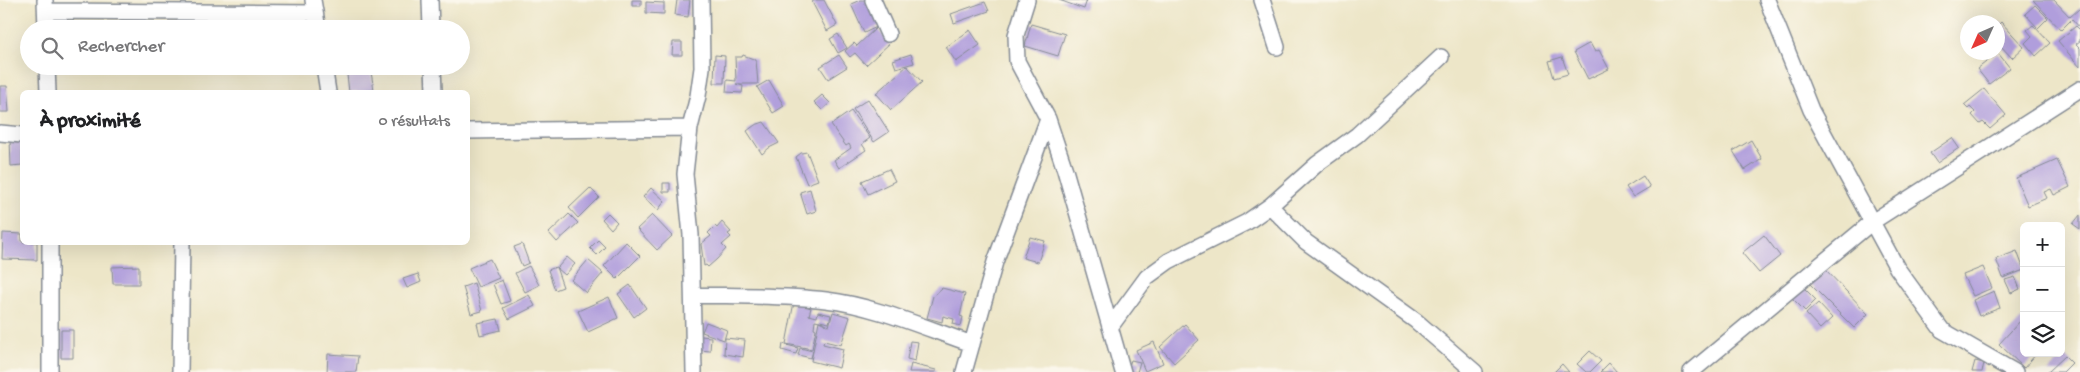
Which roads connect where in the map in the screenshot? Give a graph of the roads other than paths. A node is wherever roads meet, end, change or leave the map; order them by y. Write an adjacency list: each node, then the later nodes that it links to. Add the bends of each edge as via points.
1 (430, 0): 11 (street)
2 (701, 0): 23 (street, via 702,68)
3 (873, 0): 12 (street)
4 (1027, 0): 22 (street, via 1016,36 1016,61)
5 (1262, 0): 13 (street)
6 (1767, 0): 28 (street, via 1811,110)
7 (45, 5): 8 (street); 9 (street)
8 (314, 7): 10 (street)
9 (46, 20)
10 (316, 20)
11 (431, 20)
12 (888, 34)
13 (1277, 47)
14 (1441, 57): 27 (street, via 1357,134 1316,164)
15 (47, 75): 19 (street)
16 (325, 75): 20 (street)
17 (433, 75): 21 (street)
18 (2080, 89): 28 (street)
19 (48, 90)
20 (328, 90)
21 (434, 90)
22 (1048, 118): 32 (street); 33 (street, via 996,262)
23 (690, 128): 24 (street); 31 (street, via 685,174)
24 (470, 131)
25 (0, 132): 26 (street)
26 (20, 135)
27 (1270, 206): 32 (street, via 1247,222 1169,261 1147,277); 39 (street, via 1306,242 1416,321)
28 (1872, 222): 40 (street); 41 (street, via 1897,268 1942,330)
29 (50, 245): 34 (street)
30 (182, 245): 35 (street)
31 (693, 295): 33 (street, via 827,300 866,308); 36 (street)
32 (1111, 326): 38 (street)
33 (972, 344): 37 (street)
34 (50, 372)
35 (180, 372)
36 (694, 372)
37 (964, 372)
38 (1123, 372)
39 (1475, 372)
40 (1690, 372)
41 (2015, 372)

